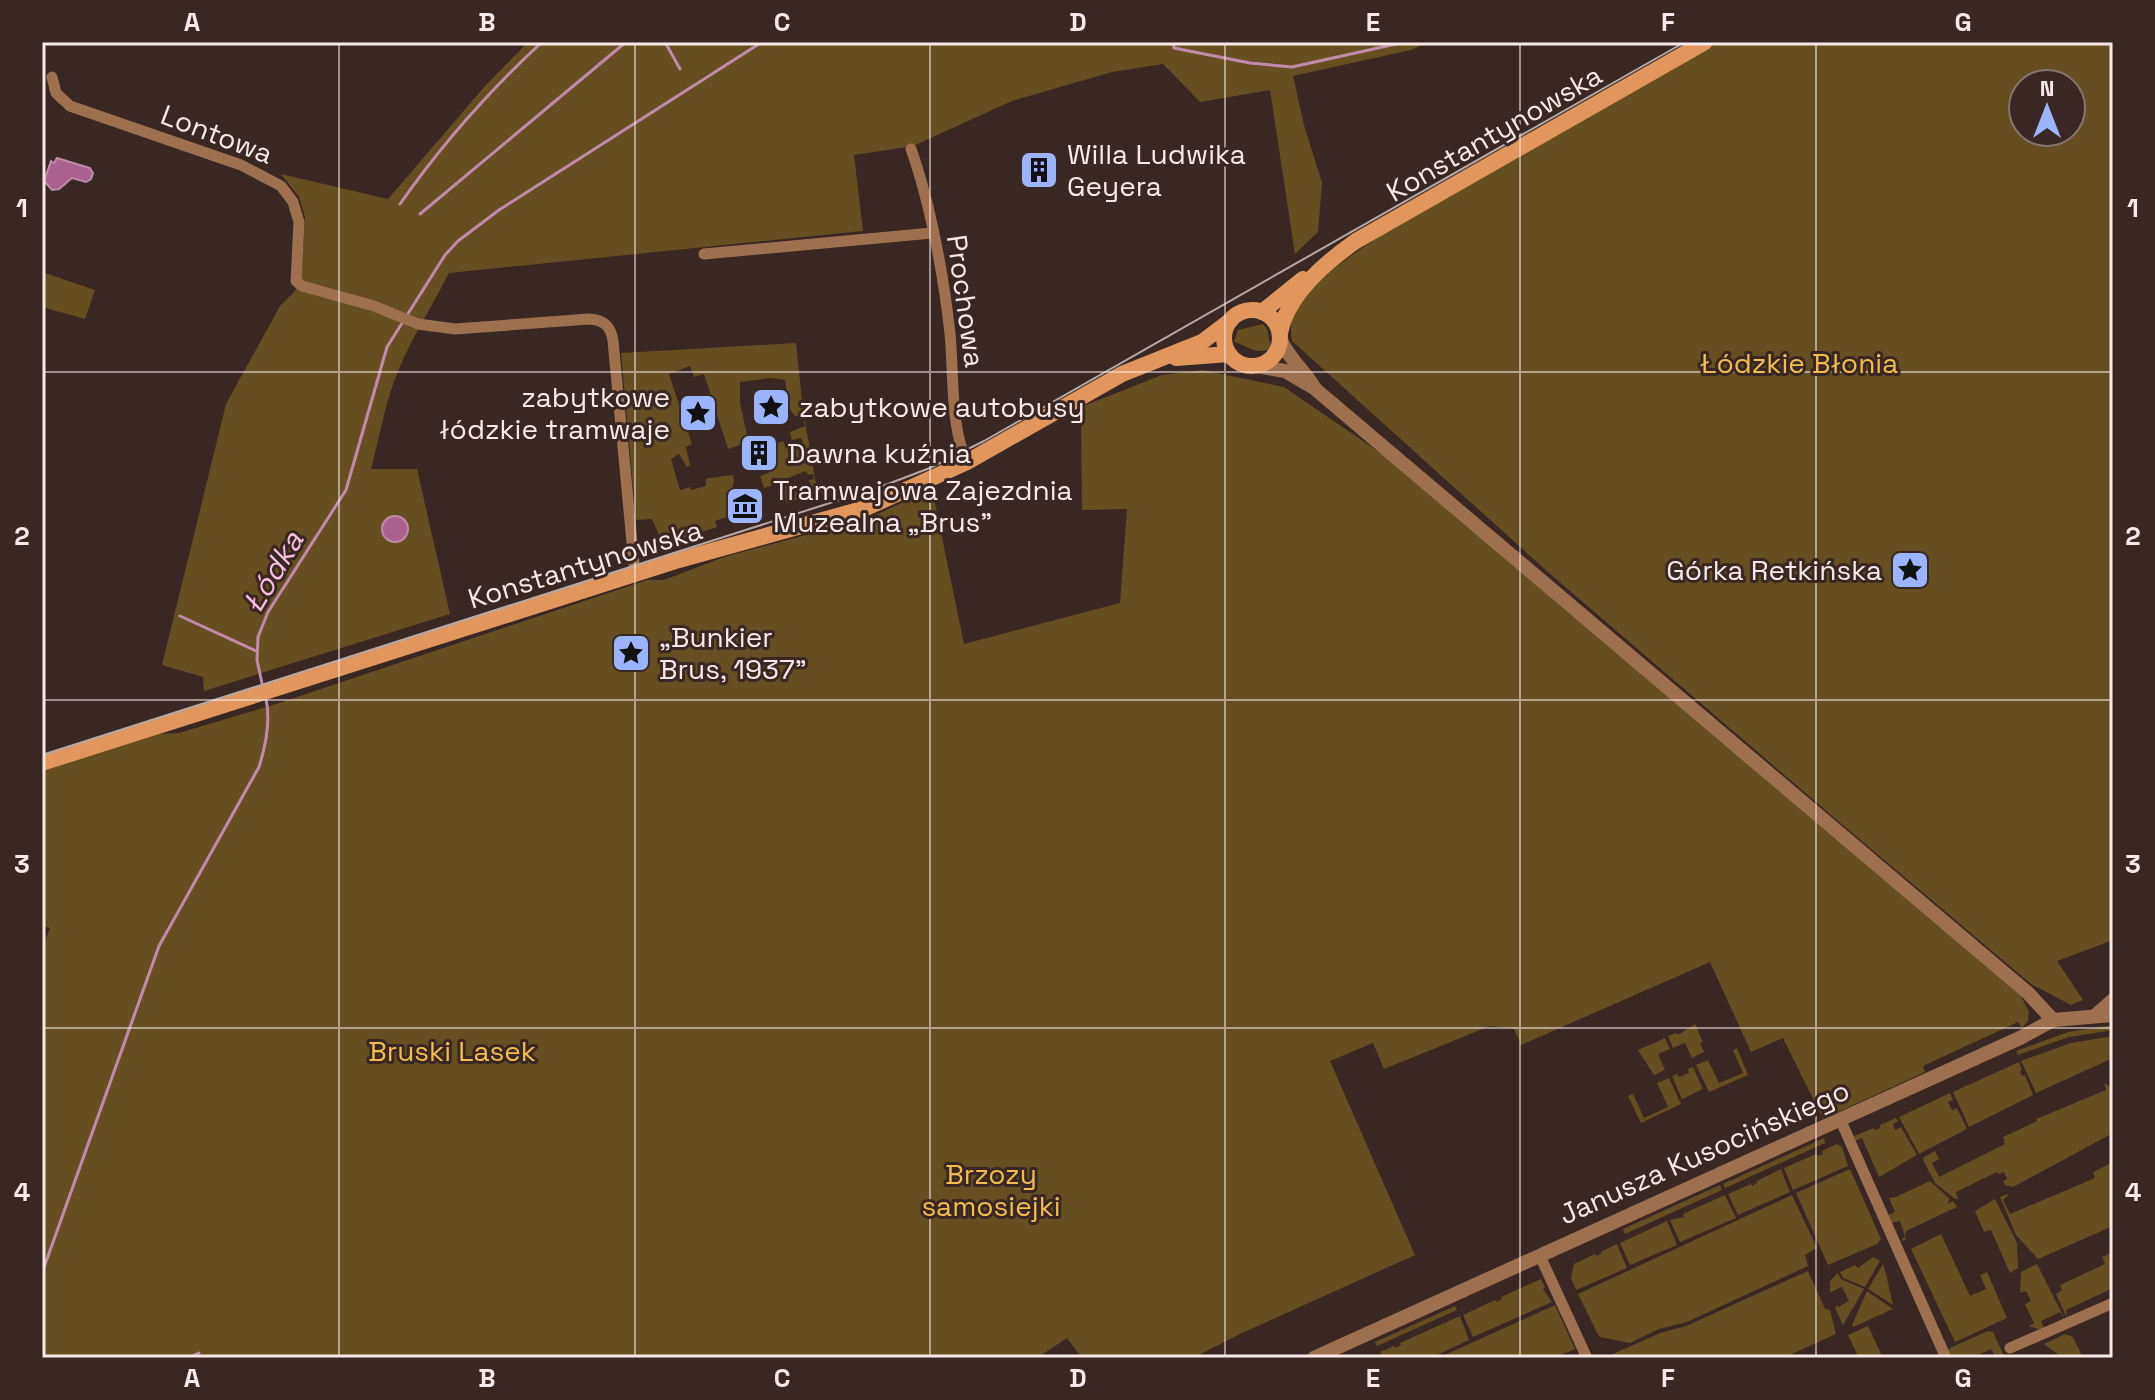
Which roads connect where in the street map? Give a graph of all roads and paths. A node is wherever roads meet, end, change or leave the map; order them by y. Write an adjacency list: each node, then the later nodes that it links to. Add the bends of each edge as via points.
1 (1705, 42): 6 (main road, Konstantynowska, via 1364,236)
2 (52, 77): 15 (street, Lontowa, via 56,93 70,106 241,165 281,186 299,222 296,281 302,286 418,324 455,329 589,319 608,326 615,352)
3 (911, 149): 4 (street, Prochowa)
4 (932, 233): 5 (street); 14 (street, Prochowa, via 950,332 959,443)
5 (704, 254)
6 (1313, 276): 7 (main road, Konstantynowska, via 1300,280); 9 (main road, Konstantynowska, via 1286,313)
7 (1262, 312): 8 (main road, via 1243,312); 9 (main road, via 1274,320)
8 (1231, 320): 10 (main road, via 1224,337); 11 (main road, Konstantynowska, via 1210,338)
9 (1280, 335): 12 (main road, via 1275,355); 13 (street)
10 (1229, 354): 11 (main road, Konstantynowska); 12 (main road, via 1243,365)
11 (1171, 356): 14 (main road, Konstantynowska, via 1122,374)
12 (1256, 366): 13 (street, via 1277,368)
13 (1314, 388): 20 (street, via 2028,993)
14 (967, 462): 15 (main road, Konstantynowska, via 866,508)
15 (635, 574): 16 (main road, Konstantynowska)
16 (42, 763)
17 (2113, 1000): 18 (street)
18 (2096, 1015): 19 (street, Janusza Kusocińskiego); 20 (street, Janusza Kusocińskiego)
19 (2113, 1015)
20 (2053, 1020): 21 (street, Janusza Kusocińskiego)
21 (1840, 1119): 22 (street, Janusza Kusocińskiego); 27 (street)
22 (1540, 1256): 25 (street, Janusza Kusocińskiego); 26 (street)
23 (2113, 1303): 24 (street)
24 (2010, 1348)
25 (1314, 1358)
26 (1587, 1358)
27 (1946, 1358)

